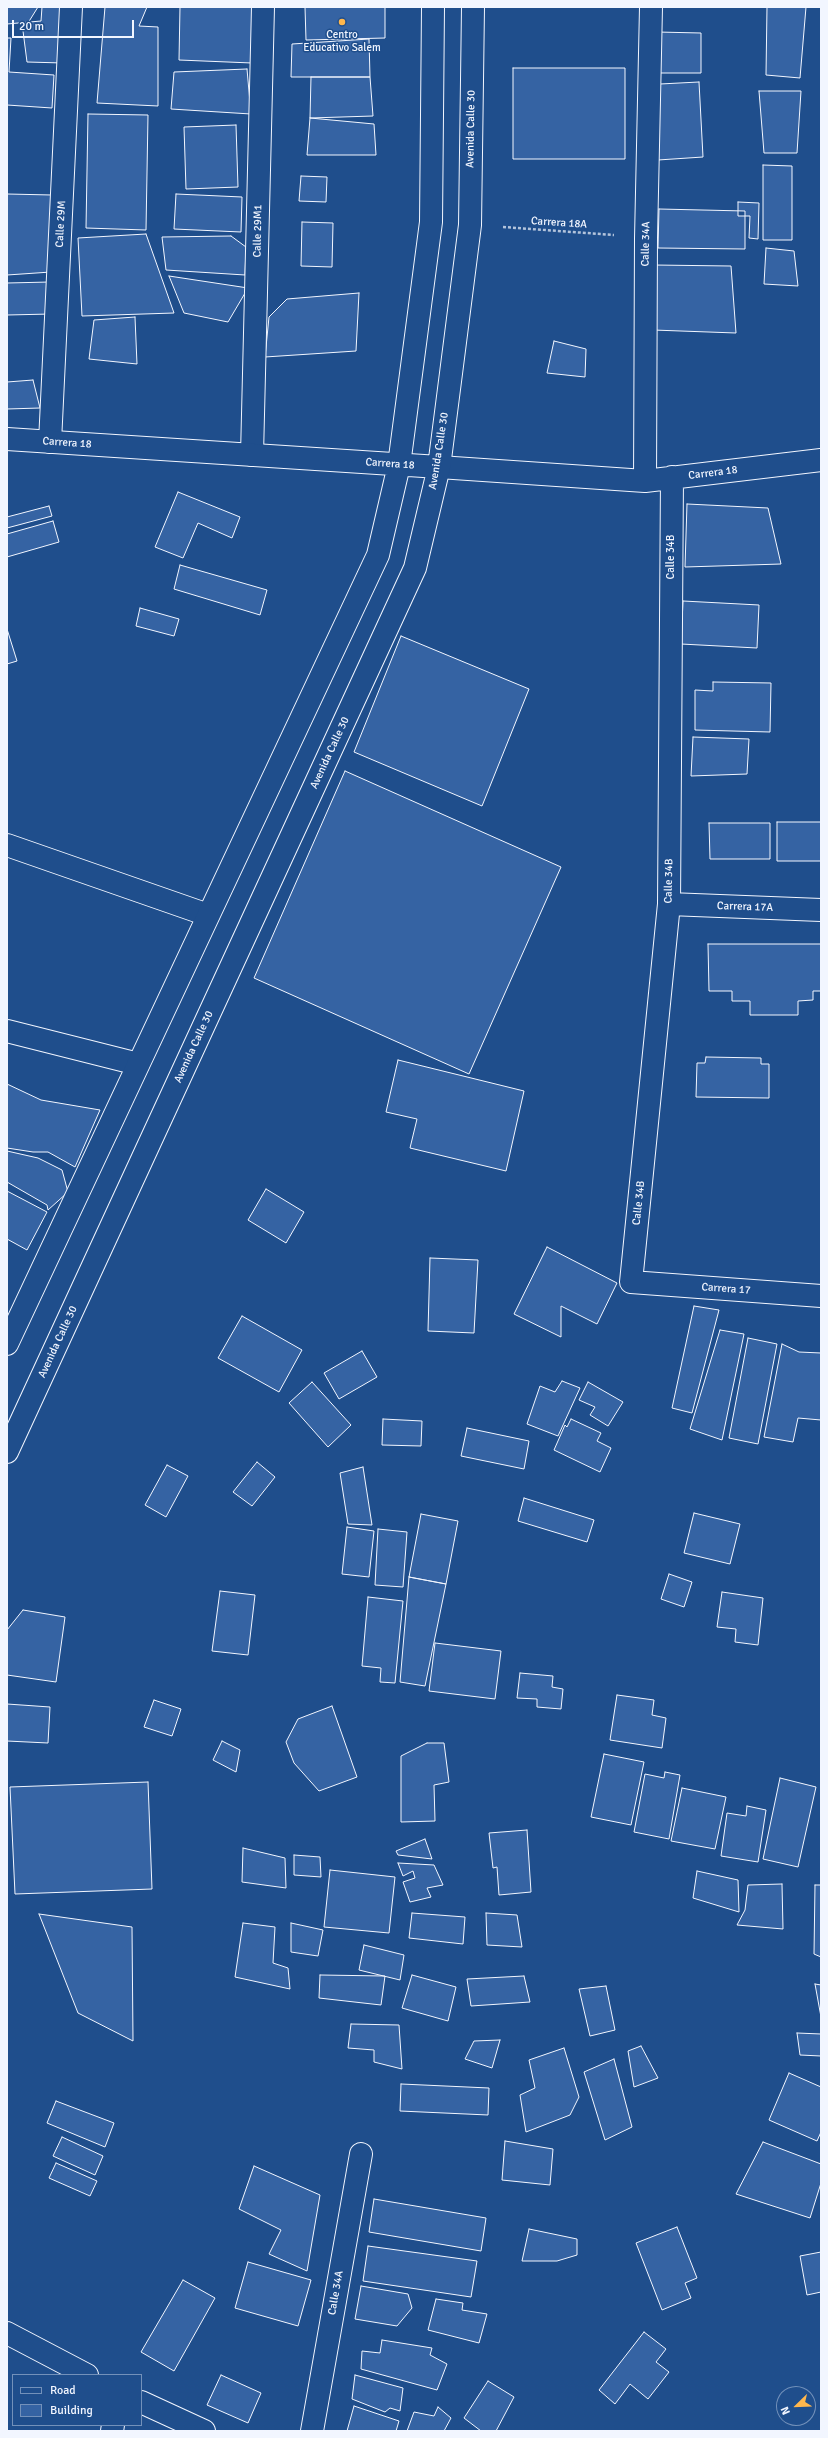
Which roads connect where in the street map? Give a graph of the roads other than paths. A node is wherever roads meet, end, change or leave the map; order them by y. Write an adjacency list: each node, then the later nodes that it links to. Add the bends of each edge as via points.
1 (71, 7): 7 (street, Calle 29M)
2 (263, 7): 8 (street, Calle 29M1)
3 (433, 7): 10 (street, via 431,222)
4 (473, 7): 11 (street, Avenida Calle 30, via 470,225)
5 (652, 7): 13 (street, Calle 34A, via 646,238)
6 (7, 439): 7 (street, Carrera 18)
7 (50, 442): 8 (street, Carrera 18)
8 (252, 455): 10 (street, Carrera 18)
9 (821, 460): 12 (street, Carrera 18)
10 (399, 465): 11 (street, Carrera 18); 17 (street, via 378,555)
11 (439, 467): 13 (street, Carrera 18); 23 (street, Avenida Calle 30, via 415,568)
12 (672, 478): 13 (street, Carrera 18); 15 (street, Calle 34B)
13 (645, 481)
14 (7, 845): 17 (street)
15 (669, 904): 16 (street, Carrera 17A); 20 (street, Calle 34B)
16 (821, 910)
17 (208, 916): 19 (street)
18 (7, 1030): 19 (street)
19 (138, 1064): 22 (street)
20 (631, 1282): 21 (street, Carrera 17)
21 (821, 1296)
22 (7, 1344)
23 (7, 1452)
24 (361, 2154): 29 (street, Calle 34A)
25 (7, 2333): 26 (street)
26 (85, 2374)
27 (142, 2402): 28 (street)
28 (204, 2431)
29 (312, 2431)

